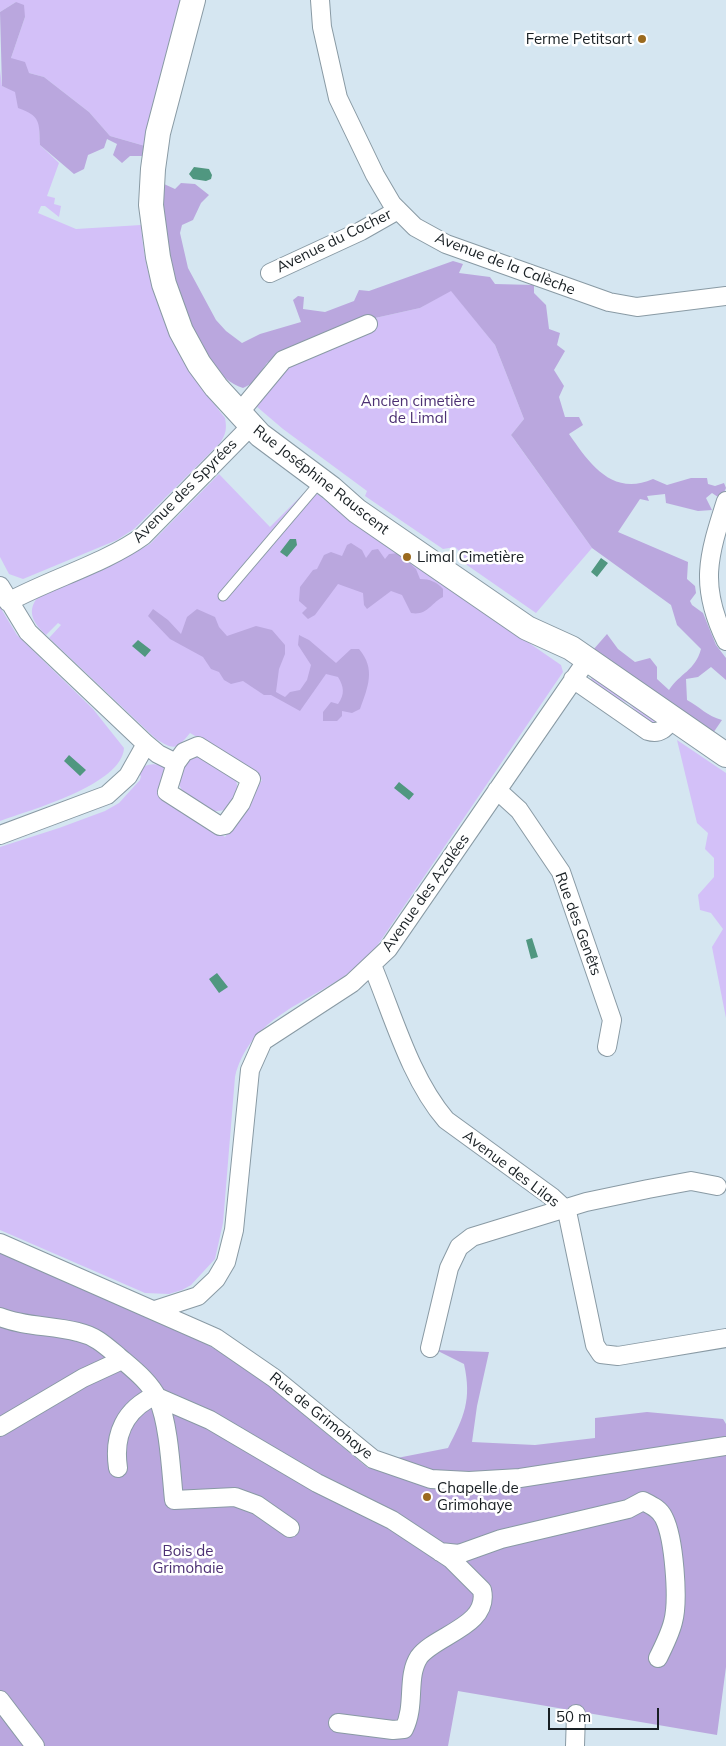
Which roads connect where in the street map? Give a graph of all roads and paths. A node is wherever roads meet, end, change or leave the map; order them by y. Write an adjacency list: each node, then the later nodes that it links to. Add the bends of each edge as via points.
1 (193, 0): 7 (street, Rue Joséphine Rauscent, via 158,133 151,205 158,258 181,331 199,364)
2 (320, 0): 3 (street, Avenue de la Calèche, via 322,26 338,98 374,175)
3 (398, 210): 4 (street, Avenue du Cocher, via 361,231); 5 (street, Avenue de la Calèche, via 415,227 446,244 609,302 637,307)
4 (270, 273)
5 (726, 296)
6 (368, 324): 7 (street, Avenue des Spyrées, via 283,360)
7 (245, 420): 8 (street, Rue Joséphine Rauscent); 12 (street, Avenue des Spyrées, via 137,540)
8 (321, 481): 11 (lane); 14 (street, Rue Joséphine Rauscent, via 357,511 519,622 571,648)
9 (726, 501): 13 (street, via 711,547 708,570 716,620)
10 (0, 586): 12 (street)
11 (223, 596)
12 (8, 602): 17 (street, via 28,632)
13 (726, 641)
14 (587, 660): 15 (street, Avenue des Azalées); 16 (street, Rue Joséphine Rauscent)
15 (573, 679): 16 (street, via 648,731 664,730); 20 (street, Avenue des Azalées)
16 (673, 718): 18 (street, Rue Joséphine Rauscent)
17 (146, 744): 19 (street); 21 (street, via 128,776 107,795)
18 (726, 755)
19 (176, 763): 19 (street, via 184,752 198,746 251,779 242,803 225,825 220,826 167,792)
20 (498, 790): 22 (street, Avenue des Azalées, via 388,949); 23 (street, Rue des Genêts, via 519,810 561,872 612,1020)
21 (0, 835)
22 (372, 965): 25 (street, Avenue des Lilas, via 420,1082 437,1110); 27 (street, Avenue des Azalées, via 352,983 263,1041 250,1070 231,1248 216,1279)
23 (607, 1047)
24 (717, 1186): 25 (street, via 691,1181)
25 (565, 1209): 31 (street, Avenue des Lilas, via 592,1337 601,1354 618,1356); 32 (street, via 472,1236 459,1246 449,1268)
26 (0, 1243): 28 (street, Rue de Grimohaye)
27 (198, 1296): 28 (street, Avenue des Azalées); 30 (street)
28 (155, 1310): 30 (street, Rue de Grimohaye)
29 (0, 1317): 33 (street, via 20,1324 61,1328 93,1336)
30 (195, 1328): 36 (street, Rue de Grimohaye, via 216,1338 274,1378 372,1459 431,1479 485,1481 520,1478)
31 (726, 1338)
32 (430, 1348)
33 (122, 1360): 34 (street); 35 (street, via 83,1378)
34 (157, 1396): 37 (street, via 141,1402 126,1419 116,1445); 38 (street, via 163,1414 174,1500 235,1497 257,1504); 39 (street, via 210,1420 317,1483 392,1520)
35 (0, 1427)
36 (726, 1446)
37 (118, 1468)
38 (290, 1528)
39 (440, 1552): 40 (street, via 459,1554 501,1539 628,1508 643,1501 663,1516 669,1532 673,1564 674,1620); 43 (street, via 482,1590 483,1599 478,1611 467,1624 420,1656 412,1679 412,1702 404,1729)
40 (658, 1658)
41 (0, 1700): 44 (street)
42 (576, 1714): 45 (street)
43 (338, 1723)
44 (35, 1746)
45 (575, 1746)

